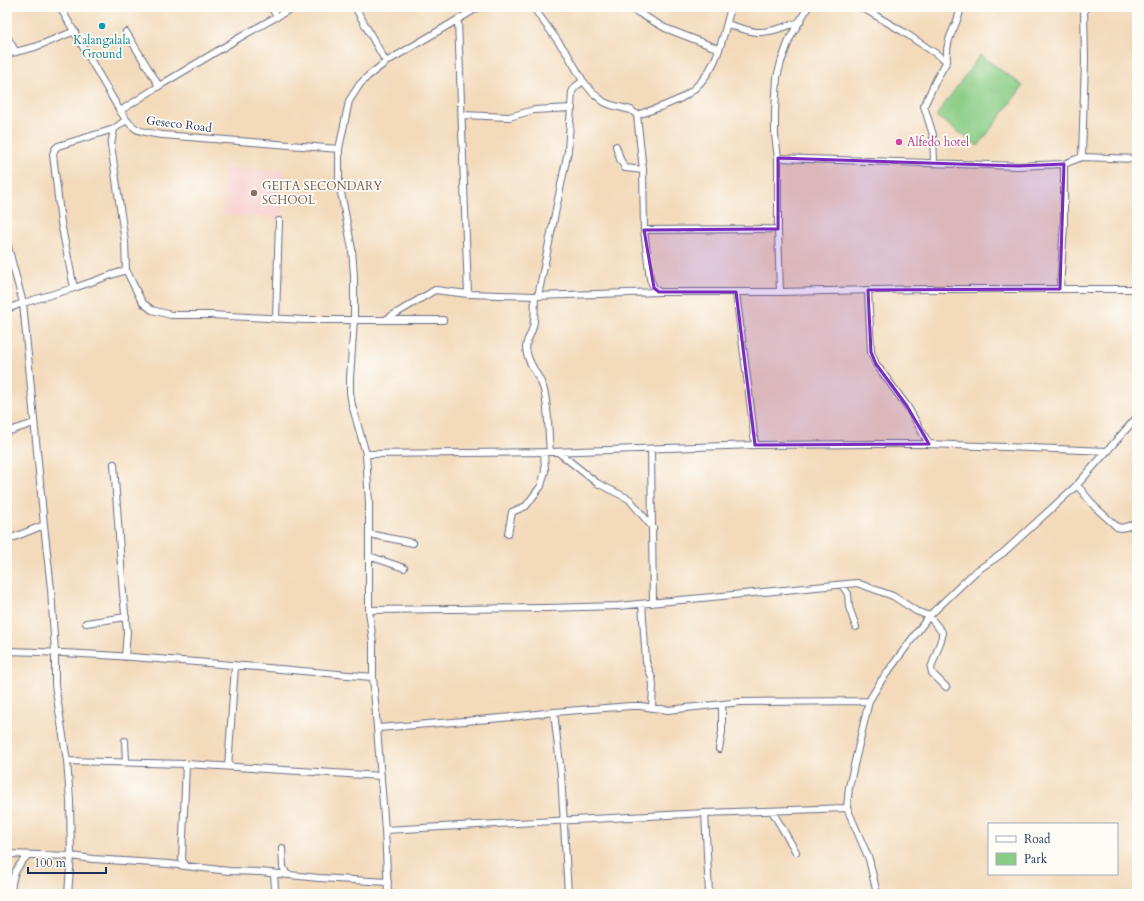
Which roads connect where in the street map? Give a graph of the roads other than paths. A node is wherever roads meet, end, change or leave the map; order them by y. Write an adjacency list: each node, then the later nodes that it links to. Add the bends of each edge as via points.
1 (60, 7): 17 (street, Geseco Road)
2 (271, 7): 13 (street)
3 (294, 7): 13 (street)
4 (355, 7): 24 (street)
5 (479, 7): 14 (street)
6 (533, 7): 25 (street)
7 (620, 7): 20 (street, via 632,9 665,28)
8 (731, 7): 16 (street)
9 (808, 7): 15 (street)
10 (860, 7): 23 (street)
11 (961, 7): 23 (street, via 948,40)
12 (1084, 7): 35 (street)
13 (277, 17): 26 (street)
14 (458, 20): 24 (street); 29 (street)
15 (800, 22): 16 (street, via 762,32); 36 (street, via 790,38 777,77 775,112)
16 (727, 24): 20 (street)
17 (75, 31): 21 (street); 28 (street, Geseco Road)
18 (126, 32): 26 (street)
19 (7, 37): 21 (street)
20 (718, 49): 30 (street, via 714,64 696,87 663,106)
21 (16, 52): 22 (street)
22 (7, 54)
23 (947, 61): 38 (street, via 924,106 933,135)
24 (386, 62): 34 (street, via 368,76 349,101)
25 (583, 81): 27 (street, via 573,89); 30 (street, via 604,102 631,110)
26 (159, 86): 28 (street)
27 (572, 108): 29 (street, via 534,110 509,117); 55 (street, via 568,150)
28 (120, 111): 31 (street, Geseco Road)
29 (462, 115): 54 (street)
30 (637, 115): 40 (street)
31 (126, 120): 32 (street); 34 (street, Geseco Road, via 136,130 157,134)
32 (114, 129): 46 (street, via 111,145 125,242); 47 (street, via 58,146 53,154 61,223)
33 (616, 146): 40 (street, via 625,168)
34 (339, 149): 59 (street, via 339,182 352,249)
35 (1082, 157): 37 (street); 39 (street)
36 (778, 158): 38 (street); 42 (street)
37 (1137, 159)
38 (934, 162): 39 (street, via 1018,166)
39 (1064, 164): 48 (street)
40 (643, 170): 43 (street)
41 (279, 221): 58 (street)
42 (778, 229): 43 (street); 53 (street)
43 (644, 230): 51 (street, via 650,279)
44 (7, 243): 45 (street)
45 (9, 257): 56 (street)
46 (126, 270): 47 (street); 58 (street, via 143,303 159,313)
47 (74, 288): 56 (street)
48 (1060, 289): 49 (street); 50 (street)
49 (1137, 289)
50 (868, 290): 53 (street); 65 (street, via 871,346 876,364 907,406)
51 (659, 292): 52 (street); 55 (street)
52 (736, 292): 53 (street); 66 (street)
53 (780, 292)
54 (468, 294): 55 (street); 60 (street, via 435,290)
55 (536, 296): 69 (street, via 533,326 526,347 530,363 540,379 544,392)
56 (23, 303): 57 (street); 63 (street)
57 (7, 309)
58 (276, 319): 59 (street)
59 (354, 320): 60 (street); 71 (street, via 350,392)
60 (385, 320): 61 (street)
61 (443, 320)
62 (1137, 417): 68 (street)
63 (34, 423): 64 (street); 75 (street)
64 (7, 432)
65 (929, 444): 66 (street); 68 (street)
66 (755, 445): 67 (street)
67 (651, 450): 70 (street); 76 (street)
68 (1108, 451): 73 (street)
69 (547, 452): 70 (street); 71 (street); 78 (street, via 542,483 526,506 512,512)
70 (558, 452): 76 (street, via 601,486 628,499)
71 (366, 454): 77 (street)
72 (114, 464): 87 (street)
73 (1077, 485): 74 (street, via 1095,507 1117,527); 88 (street, via 1003,553 975,572)
74 (1137, 524)
75 (44, 526): 79 (street); 92 (street)
76 (653, 528): 84 (street)
77 (368, 534): 80 (street); 81 (street)
78 (508, 534)
79 (7, 540)
80 (413, 543)
81 (369, 556): 82 (street); 86 (street)
82 (404, 568)
83 (842, 585): 84 (street); 88 (street, via 857,583 894,596 916,611); 90 (street, via 848,594 849,607)
84 (653, 603): 85 (street)
85 (642, 604): 86 (street, via 575,608); 99 (street, via 646,662 652,678)
86 (370, 610): 95 (street)
87 (126, 616): 89 (street); 93 (street)
88 (929, 616): 96 (street, via 942,632 931,668 932,674); 97 (street)
89 (86, 623)
90 (856, 627)
91 (7, 651): 92 (street)
92 (55, 652): 93 (street); 104 (street, via 55,683)
93 (125, 657): 94 (street)
94 (234, 666): 95 (street); 107 (street)
95 (373, 677): 101 (street)
96 (946, 687)
97 (869, 701): 98 (street); 109 (street, via 849,787)
98 (722, 704): 99 (street, via 668,710); 103 (street)
99 (652, 708): 100 (street, via 631,706)
100 (554, 712): 101 (street); 112 (street)
101 (378, 728): 108 (street)
102 (124, 741): 105 (street)
103 (719, 749)
104 (67, 761): 105 (street); 118 (street)
105 (126, 762): 106 (street)
106 (186, 764): 107 (street); 119 (street, via 182,860)
107 (228, 767): 108 (street)
108 (381, 776): 113 (street)
109 (848, 808): 110 (street); 129 (street, via 869,859)
110 (772, 811): 111 (street); 115 (street)
111 (705, 813): 112 (street); 128 (street)
112 (564, 820): 113 (street); 127 (street)
113 (385, 830): 122 (street)
114 (282, 848): 121 (street, via 283,867)
115 (796, 852)
116 (7, 854): 117 (street)
117 (28, 855): 118 (street); 123 (street, via 14,872)
118 (71, 856): 119 (street); 124 (street)
119 (186, 866): 120 (street)
120 (274, 874): 121 (street); 125 (street)
121 (287, 875): 122 (street)
122 (388, 882): 126 (street)
123 (11, 894)
124 (68, 894)
125 (273, 894)
126 (388, 894)
127 (568, 894)
128 (709, 894)
129 (877, 894)

